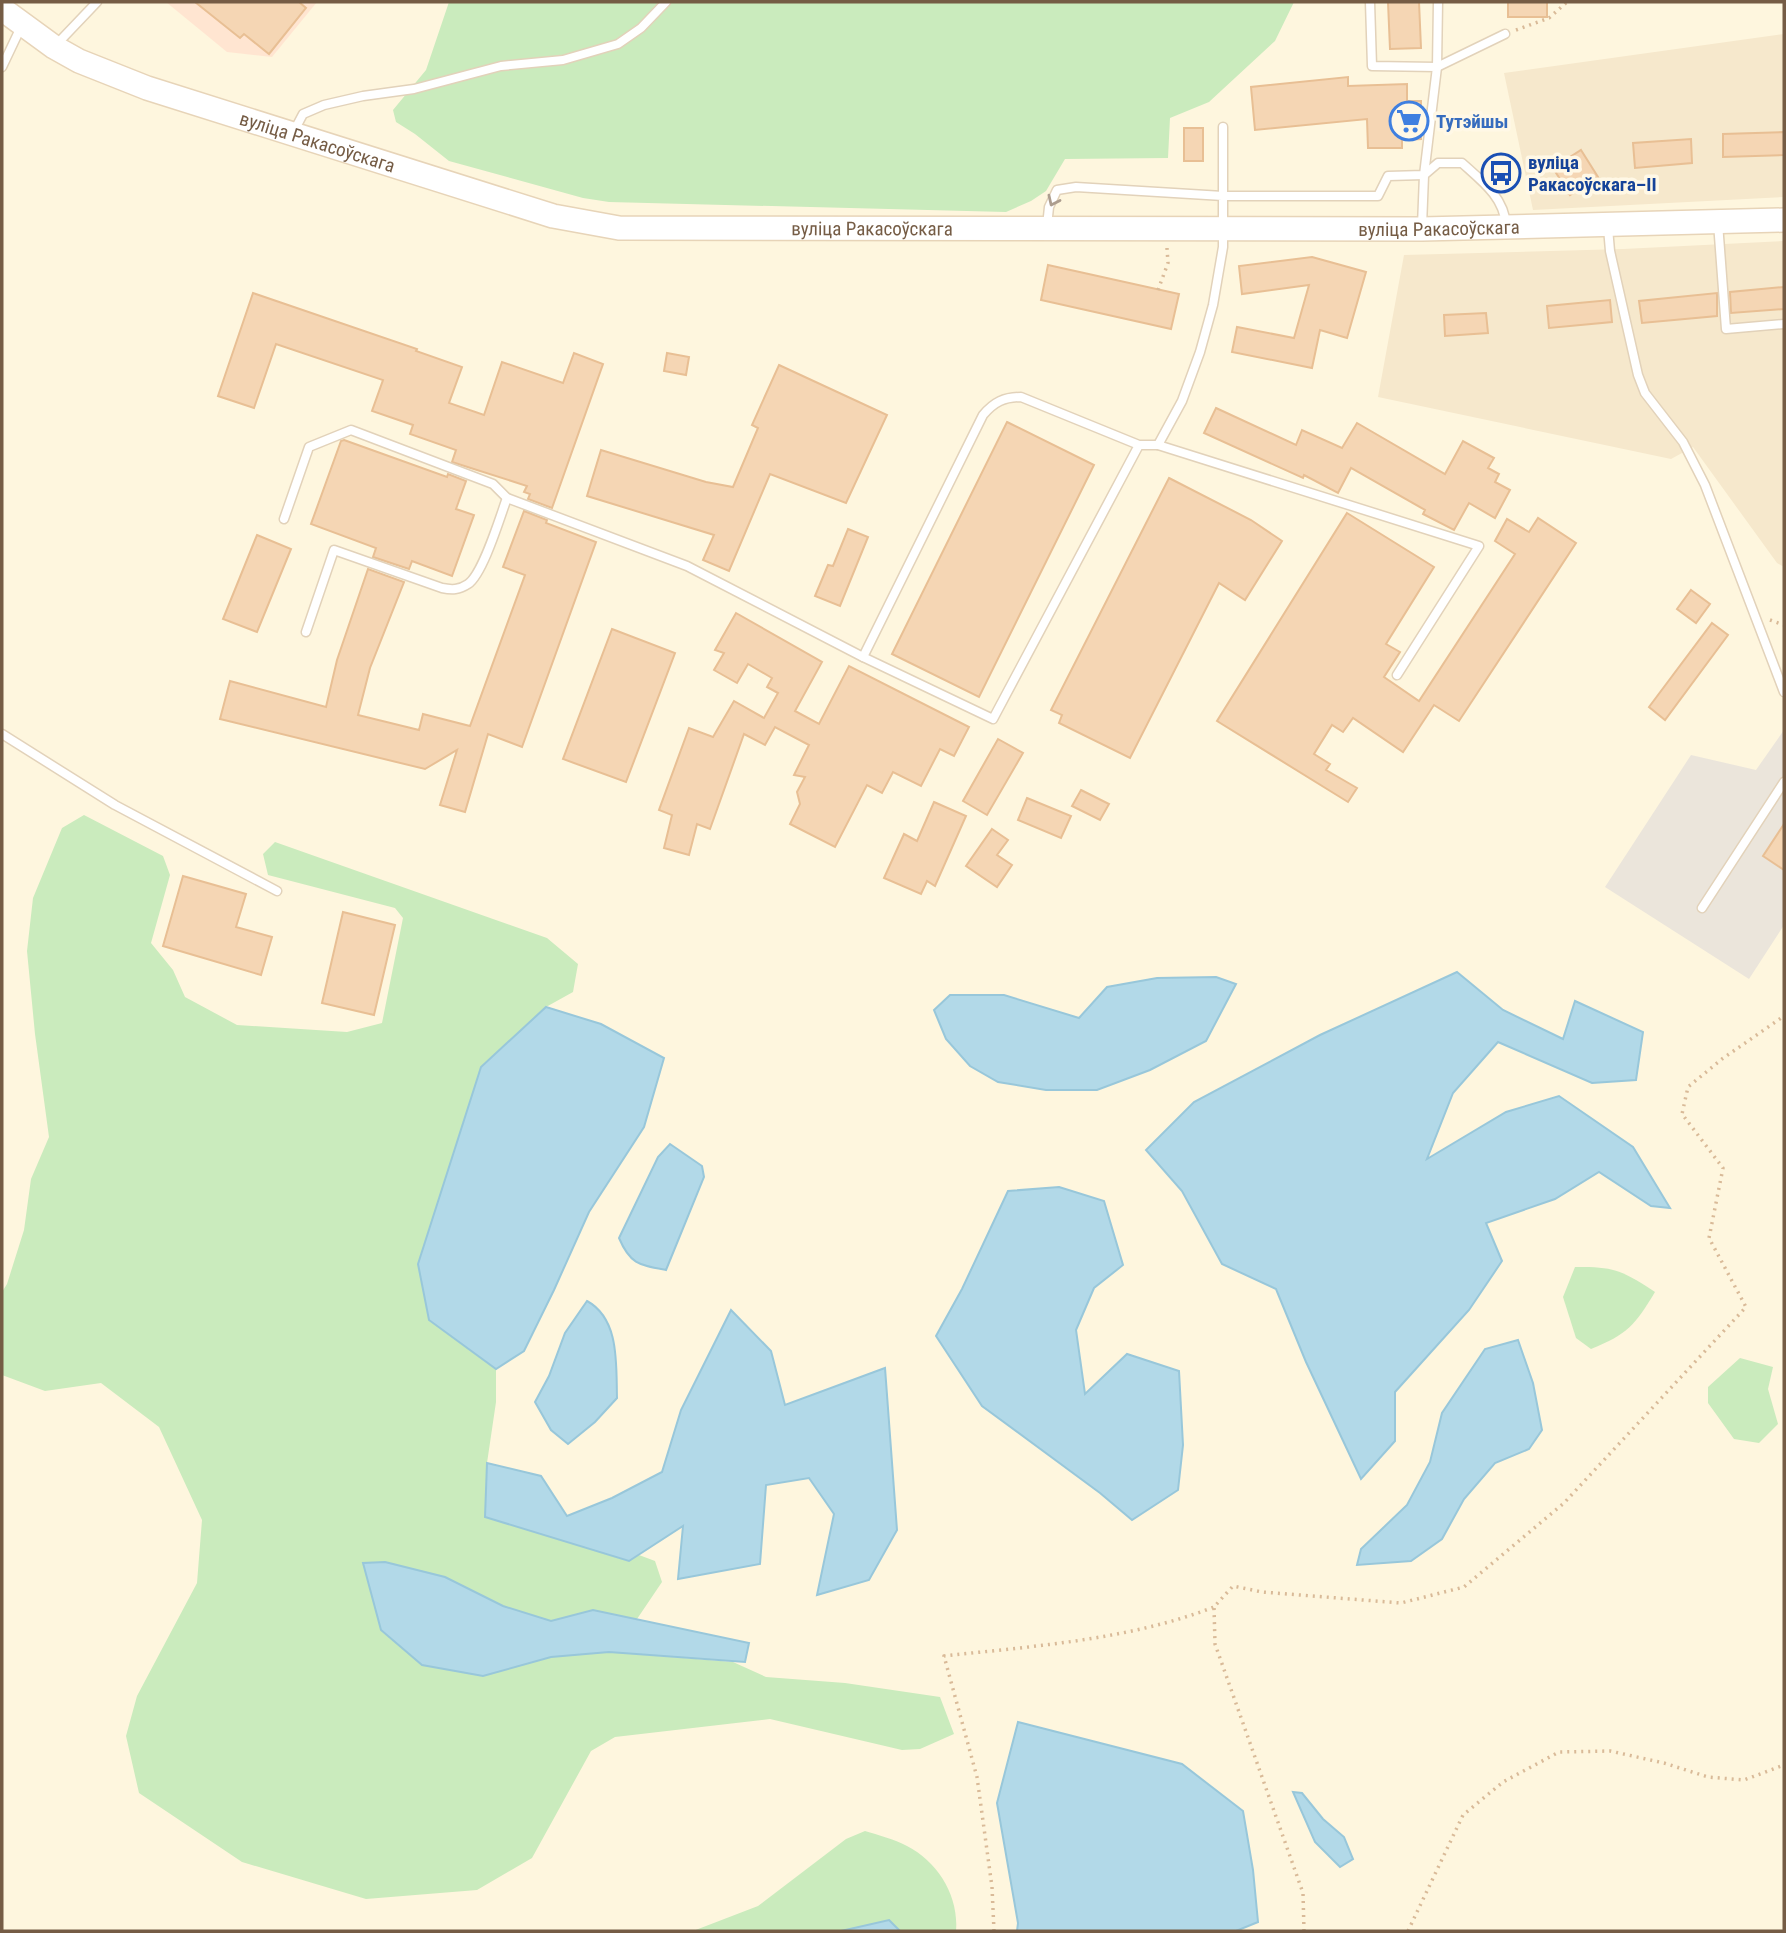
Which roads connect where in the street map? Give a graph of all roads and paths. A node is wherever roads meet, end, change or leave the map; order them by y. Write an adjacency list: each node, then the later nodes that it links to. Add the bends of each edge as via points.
1 (96, 2): 9 (lane)
2 (666, 2): 13 (lane, via 618,44 563,60 501,66 414,89 324,105 303,114)
3 (1370, 2): 11 (lane, via 1373,66)
4 (1438, 2): 11 (lane)
5 (1566, 2): 8 (path, via 1549,18)
6 (2, 9): 7 (street, вуліца Ракасоўскага)
7 (23, 24): 9 (street, вуліца Ракасоўскага); 10 (lane)
8 (1504, 34): 11 (lane)
9 (54, 47): 13 (street, вуліца Ракасоўскага, via 147,88)
10 (2, 67)
11 (1437, 67): 14 (lane)
12 (1223, 127): 15 (lane)
13 (292, 134): 20 (street, вуліца Ракасоўскага, via 553,216 619,228)
14 (1424, 175): 15 (lane, via 1388,176 1378,196); 19 (lane, via 1438,163 1462,163 1498,198); 22 (lane)
15 (1223, 196): 20 (lane, one-way to 20, via 1076,187 1057,190); 21 (lane)
16 (1784, 220): 17 (street, вуліца Ракасоўскага)
17 (1718, 223): 18 (street, вуліца Ракасоўскага); 25 (lane, via 1726,329)
18 (1608, 225): 19 (street, вуліца Ракасоўскага); 33 (lane, via 1610,251 1645,393 1683,442 1705,485)
19 (1506, 228): 22 (street, вуліца Ракасоўскага)
20 (1046, 229): 21 (street, вуліца Ракасоўскага)
21 (1223, 229): 22 (street, вуліца Ракасоўскага); 27 (lane, via 1213,304 1200,352 1182,401)
22 (1422, 229)
23 (1167, 247): 24 (path, via 1168,262)
24 (1158, 290)
25 (1784, 324)
26 (1139, 445): 27 (lane); 31 (lane, via 1021,397 993,404 983,415); 31 (lane, via 993,719)
27 (1158, 445): 32 (lane, via 1479,546)
28 (507, 498): 29 (lane, via 493,484 351,430 309,447); 30 (lane, via 479,572 467,585 454,590 334,550); 31 (lane, via 687,566)
29 (284, 519)
30 (306, 632)
31 (863, 657)
32 (1397, 675)
33 (1784, 692)
34 (2, 734): 36 (lane, via 115,805)
35 (1784, 782): 37 (lane)
36 (277, 891)
37 (1702, 908)
38 (1784, 1016): 39 (path, via 1688,1087 1682,1114 1723,1168 1709,1238 1746,1307 1564,1503 1464,1587 1401,1603 1233,1586)
39 (1214, 1607): 41 (path, via 1177,1621 1064,1642 944,1656 977,1777); 42 (path, via 1214,1644 1303,1893)
40 (1784, 1765): 43 (path, via 1744,1780 1708,1777 1610,1751 1559,1752 1503,1782 1463,1815)
41 (994, 1931)
42 (1304, 1931)
43 (1408, 1931)

